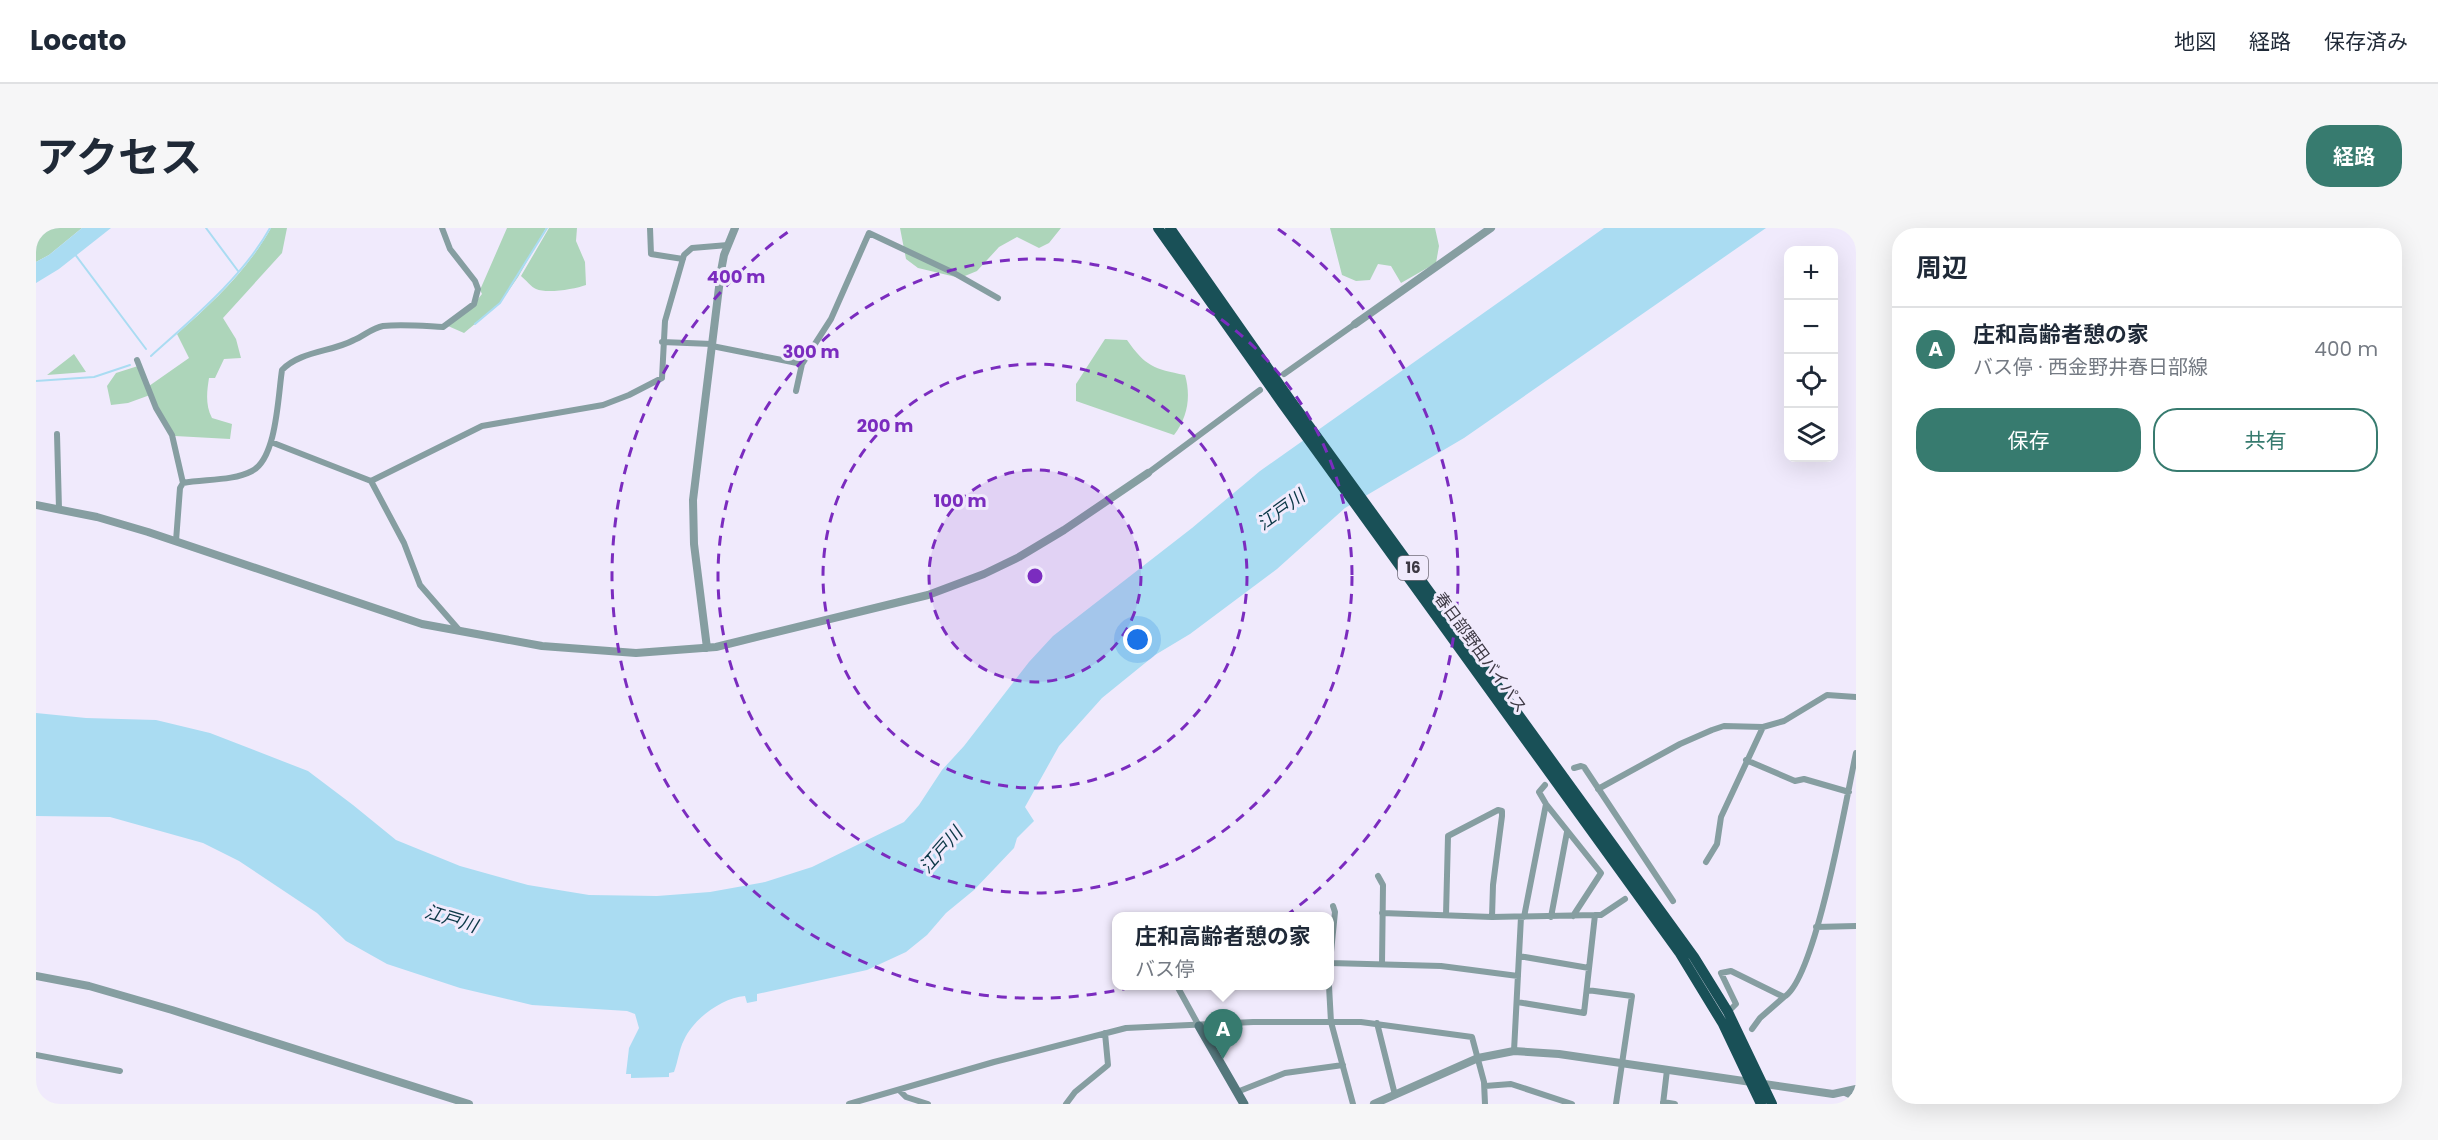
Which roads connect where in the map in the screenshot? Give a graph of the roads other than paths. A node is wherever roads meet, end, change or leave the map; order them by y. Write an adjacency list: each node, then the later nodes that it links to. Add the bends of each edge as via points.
1 (442, 228): 20 (street, via 450,249 475,281 478,289 474,304 443,327 381,327 286,366 282,370)
2 (650, 228): 8 (street, via 651,254)
3 (735, 228): 7 (street)
4 (1158, 228): 18 (highway, 春日部野田バイパス / 16)
5 (1170, 228): 18 (highway, 春日部野田バイパス / 16)
6 (1491, 228): 10 (street)
7 (728, 245): 8 (street, via 692,248); 12 (street)
8 (683, 259): 11 (street)
9 (998, 298): 14 (street, via 869,233 831,319)
10 (1355, 324): 15 (street)
11 (662, 342): 12 (street); 22 (street, via 662,378 629,395 603,405 482,426)
12 (712, 345): 14 (street); 28 (street, via 693,513)
13 (137, 360): 23 (street, via 156,408 172,435)
14 (802, 364): 17 (street)
15 (1284, 374)
16 (1260, 390): 21 (street)
17 (796, 391)
18 (1286, 400): 31 (highway, 春日部野田バイパス / 16)
19 (57, 434): 25 (street)
20 (271, 441): 22 (street); 23 (street, via 262,464 252,471)
21 (1148, 473): 28 (street, via 1064,530 984,574 879,609)
22 (371, 481): 27 (street, via 404,543 420,585)
23 (183, 483): 26 (street)
24 (36, 505): 25 (street)
25 (59, 509): 26 (street)
26 (176, 542): 27 (street, via 405,620)
27 (460, 631): 28 (street, via 542,646 620,653)
28 (707, 648)
29 (1856, 697): 30 (street, via 1827,695 1784,721)
30 (1762, 727): 33 (street); 36 (street, via 1724,726 1697,736)
31 (1533, 741): 66 (highway, 春日部野田バイパス / 16, via 1694,957); 79 (highway, 春日部野田バイパス / 16, via 1679,952)
32 (1856, 753): 37 (street)
33 (1746, 760): 37 (street, via 1795,781 1804,779); 40 (street, via 1720,817 1717,844)
34 (1574, 768): 36 (street, via 1584,767)
35 (1545, 785): 38 (street, via 1539,792)
36 (1598, 789): 43 (street)
37 (1849, 792): 54 (street)
38 (1546, 804): 39 (street); 50 (street)
39 (1567, 832): 48 (street, via 1601,873); 51 (street)
40 (1706, 862)
41 (1378, 876): 45 (street, via 1383,885)
42 (1625, 899): 47 (street)
43 (1673, 901)
44 (1333, 906): 52 (street)
45 (1382, 913): 46 (street); 57 (street)
46 (1446, 915): 49 (street); 49 (street, via 1448,836 1498,810 1502,816)
47 (1595, 915): 48 (street); 58 (street)
48 (1573, 916): 51 (street)
49 (1492, 917): 50 (street)
50 (1522, 917): 51 (street); 55 (street)
51 (1551, 917)
52 (1334, 920)
53 (1856, 926): 54 (street)
54 (1816, 927): 64 (street, via 1798,980)
55 (1519, 956): 58 (street); 60 (street)
56 (1334, 963): 57 (street)
57 (1382, 964): 60 (street, via 1441,966)
58 (1589, 968): 63 (street)
59 (36, 976): 89 (street, via 162,1006)
60 (1518, 976): 65 (street)
61 (1179, 990): 69 (street)
62 (1329, 990): 67 (street)
63 (1587, 990): 65 (street, via 1584,1013); 75 (street, via 1632,996)
64 (1784, 997): 66 (street, via 1731,971 1721,973 1736,1004); 70 (street)
65 (1517, 1002): 72 (street)
66 (1728, 1012): 80 (highway, 春日部野田バイパス / 16)
67 (1331, 1022): 68 (street); 69 (street); 76 (street)
68 (1377, 1023): 74 (street, via 1472,1037); 86 (street)
69 (1199, 1026): 71 (street, via 1126,1028); 84 (main road)
70 (1752, 1029)
71 (1105, 1033): 83 (street); 92 (street, via 1108,1065)
72 (1514, 1051): 74 (street); 75 (street)
73 (36, 1056): 77 (street)
74 (1478, 1058): 81 (street); 86 (street)
75 (1622, 1063): 78 (street); 98 (street)
76 (1343, 1065): 84 (street, via 1285,1073); 94 (street)
77 (120, 1071)
78 (1667, 1071): 79 (street); 88 (street)
79 (1752, 1083): 80 (street); 100 (highway, 春日部野田バイパス / 16)
80 (1764, 1085): 85 (street); 101 (highway, 春日部野田バイパス / 16)
81 (1485, 1086): 96 (street); 97 (street, via 1511,1084)
82 (1856, 1089): 85 (street)
83 (899, 1090): 90 (street); 91 (street, via 906,1097)
84 (1237, 1092): 93 (main road)
85 (1845, 1094): 87 (street)
86 (1395, 1095): 95 (street)
87 (1856, 1098)
88 (1663, 1103): 99 (street)
89 (469, 1104)
90 (849, 1104)
91 (928, 1104)
92 (1065, 1104)
93 (1244, 1104)
94 (1353, 1104)
95 (1374, 1104)
96 (1485, 1104)
97 (1572, 1104)
98 (1616, 1104)
99 (1675, 1104)
100 (1761, 1104)
101 (1772, 1104)

